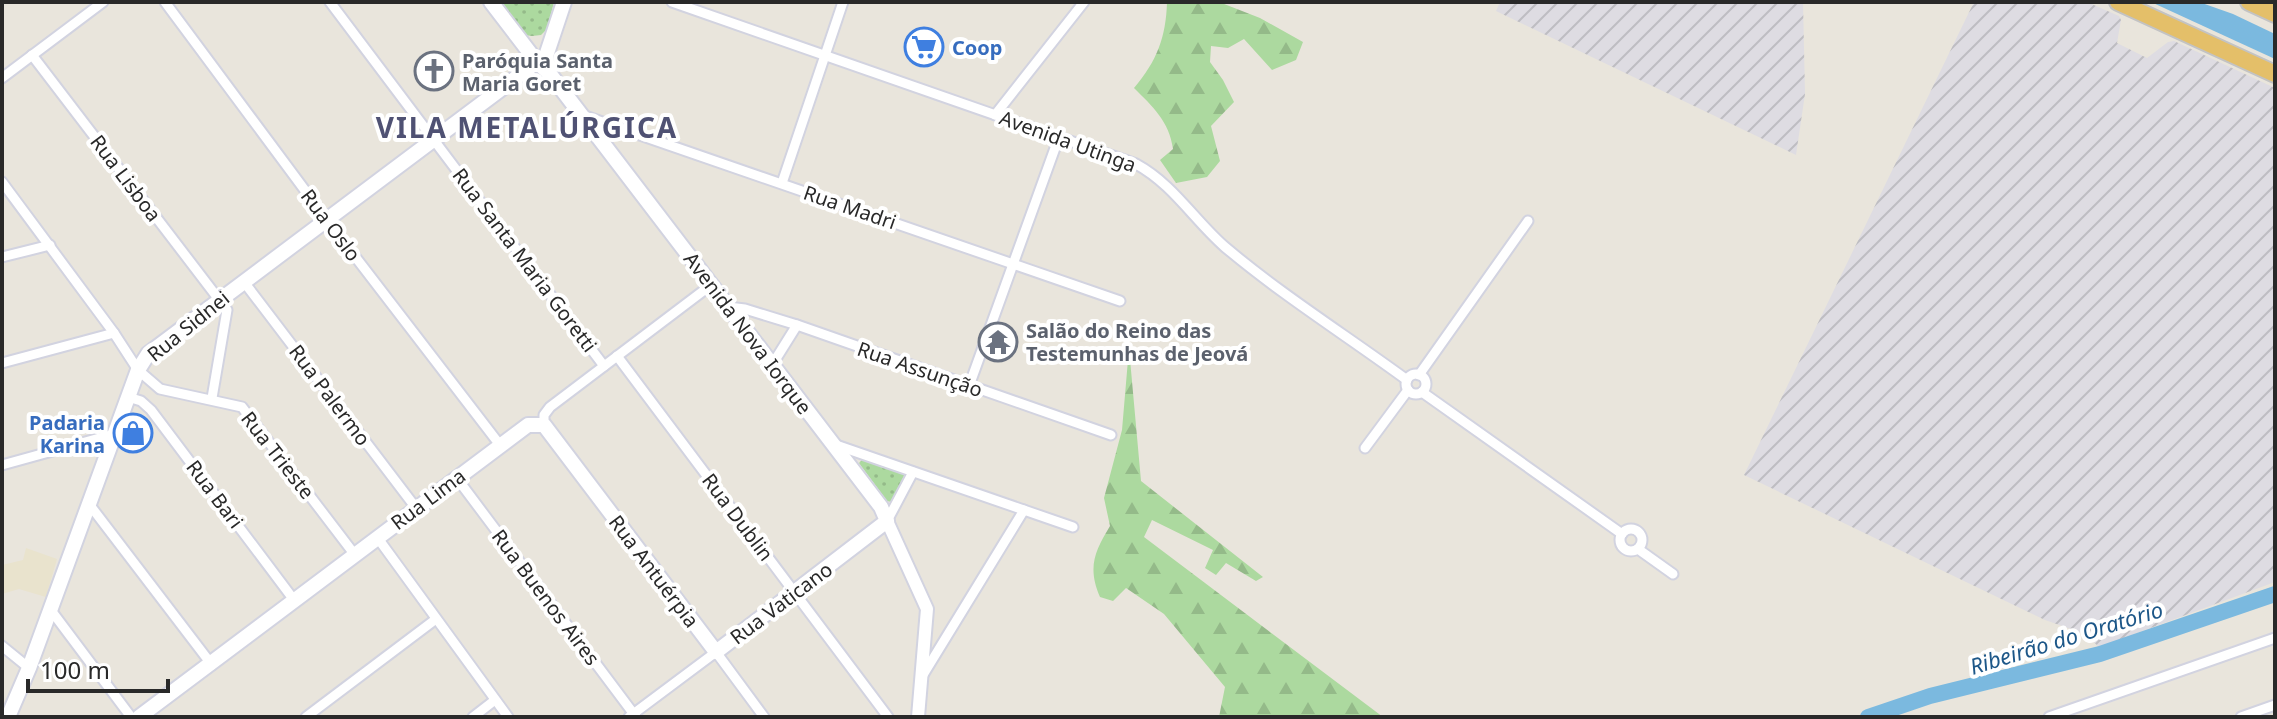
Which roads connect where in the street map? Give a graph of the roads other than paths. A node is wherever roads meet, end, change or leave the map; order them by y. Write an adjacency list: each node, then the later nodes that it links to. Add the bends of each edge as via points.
1 (103, 2): 14 (street)
2 (165, 2): 26 (street, Rua Oslo)
3 (330, 2): 23 (street, Rua Santa Maria Goretti)
4 (491, 2): 13 (main road, Avenida Nova Iorque)
5 (564, 2): 12 (main road)
6 (672, 2): 15 (street, Avenida Utinga)
7 (843, 2): 15 (street)
8 (1084, 2): 21 (street)
9 (2118, 2): 18 (highway)
10 (2249, 2): 11 (highway)
11 (2275, 14)
12 (556, 25): 13 (main road, via 541,39); 17 (main road, via 545,60)
13 (519, 38): 16 (main road, Avenida Nova Iorque)
14 (32, 55): 19 (street); 33 (street, Rua Lisboa)
15 (826, 55): 21 (street, Avenida Utinga); 25 (street)
16 (537, 62): 17 (main road, Avenida Nova Iorque); 23 (main road, Rua Sidnei)
17 (550, 74): 20 (main road, Avenida Nova Iorque)
18 (2275, 74)
19 (2, 78)
20 (580, 114): 25 (street, Rua Madri); 32 (main road, Avenida Nova Iorque)
21 (995, 115): 22 (street, Avenida Utinga)
22 (1059, 137): 30 (street); 44 (street, Avenida Utinga, via 1148,170 1236,256)
23 (434, 140): 26 (main road, Rua Sidnei); 41 (street, Rua Santa Maria Goretti)
24 (2, 182): 28 (street)
25 (782, 183): 30 (street, Rua Madri)
26 (327, 220): 31 (main road, Rua Sidnei); 55 (street, Rua Oslo)
27 (1528, 221): 43 (street)
28 (50, 245): 29 (street); 37 (street)
29 (2, 257)
30 (1014, 263): 34 (street, Rua Madri); 45 (street)
31 (244, 282): 33 (main road, Rua Sidnei); 61 (street, Rua Palermo)
32 (711, 285): 35 (main road, Avenida Nova Iorque); 38 (street)
33 (220, 300): 42 (main road, Rua Sidnei, via 154,349); 49 (street, via 227,310)
34 (1120, 301)
35 (728, 307): 36 (street, Rua Assunção); 40 (main road, Avenida Nova Iorque)
36 (797, 325): 40 (street); 45 (street, Rua Assunção)
37 (114, 333): 39 (street); 42 (street)
38 (617, 356): 41 (street); 70 (street, Rua Dublin)
39 (2, 363)
40 (772, 365): 54 (main road, Avenida Nova Iorque)
41 (604, 366): 51 (street, via 550,407)
42 (138, 370): 46 (street); 48 (main road, Rua Sidnei)
43 (1419, 375): 44 (street); 47 (street, via 1426,384)
44 (1408, 385): 47 (street, via 1413,394); 56 (street)
45 (969, 386): 53 (street, Rua Assunção)
46 (160, 389): 49 (street, Rua Trieste); 50 (street)
47 (1422, 392): 65 (street)
48 (128, 397): 50 (street); 52 (main road, Rua Sidnei)
49 (212, 398): 68 (street, Rua Trieste, via 242,407)
50 (146, 404): 71 (street, Rua Bari)
51 (544, 425): 55 (main road, Rua Lima, via 524,427); 76 (main road, Rua Antuérpia)
52 (114, 434): 57 (street); 60 (main road, Rua Sidnei)
53 (1111, 435)
54 (832, 443): 58 (street); 63 (main road, Avenida Nova Iorque)
55 (500, 445): 59 (main road, Rua Lima)
56 (1365, 448)
57 (2, 465)
58 (913, 472): 62 (street); 63 (street, Rua Vaticano)
59 (456, 477): 61 (main road, Rua Lima); 82 (street, Rua Buenos Aires)
60 (89, 504): 72 (main road, Rua Sidnei); 77 (street)
61 (416, 508): 66 (main road, Rua Lima)
62 (1024, 510): 64 (street); 79 (street)
63 (887, 521): 70 (main road, Rua Vaticano); 79 (street, Avenida Nova Iorque, via 926,603)
64 (1073, 527)
65 (1622, 534): 67 (street, via 1622,547); 67 (street, via 1628,529 1639,532)
66 (377, 537): 68 (main road, Rua Lima); 73 (street)
67 (1638, 549): 69 (street)
68 (355, 555): 71 (main road, Rua Lima)
69 (1673, 574)
70 (794, 592): 76 (main road, Rua Vaticano); 90 (street, Rua Dublin)
71 (294, 600): 77 (main road, Rua Lima)
72 (50, 609): 78 (main road, Rua Sidnei); 84 (street)
73 (436, 619): 80 (street); 86 (street)
74 (2275, 638): 92 (street)
75 (2, 646): 78 (street)
76 (716, 652): 82 (street, Rua Vaticano); 89 (street, Rua Antuérpia)
77 (212, 665): 85 (main road, Rua Lima)
78 (29, 668): 83 (main road, Rua Sidnei)
79 (920, 681): 91 (street)
80 (495, 700): 87 (street); 88 (street)
81 (2275, 705): 93 (street)
82 (633, 716)
83 (8, 717)
84 (131, 717)
85 (139, 717)
86 (306, 717)
87 (473, 717)
88 (508, 717)
89 (764, 717)
90 (888, 717)
91 (918, 717)
92 (2049, 717)
93 (2241, 717)

